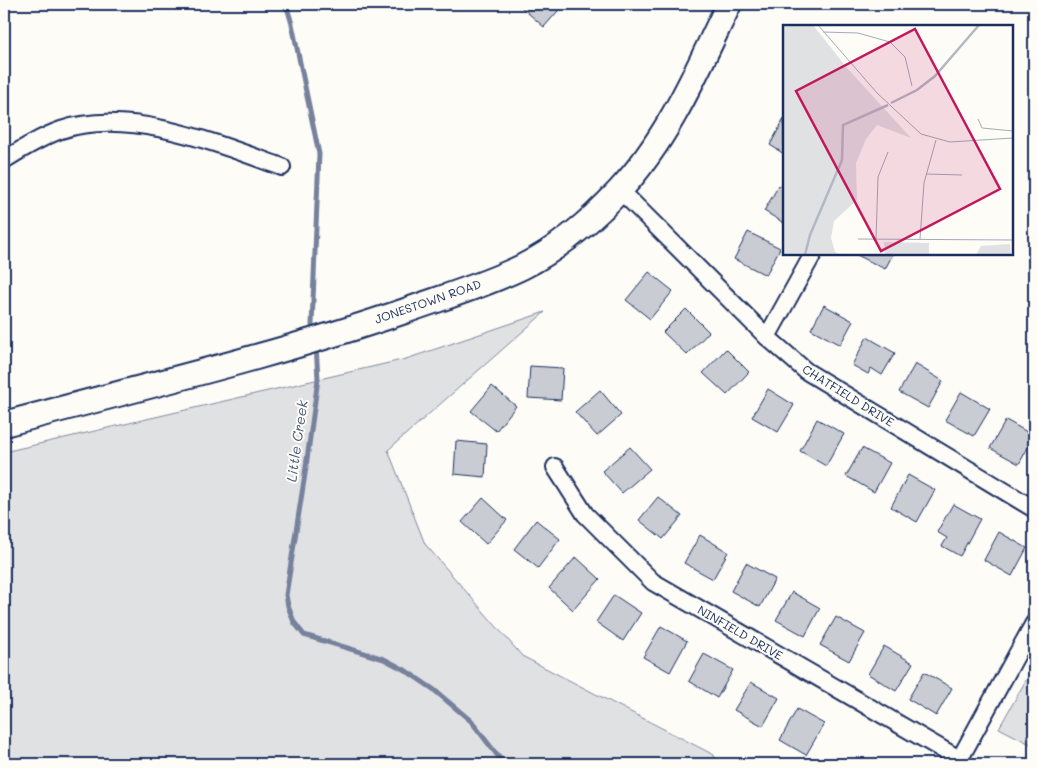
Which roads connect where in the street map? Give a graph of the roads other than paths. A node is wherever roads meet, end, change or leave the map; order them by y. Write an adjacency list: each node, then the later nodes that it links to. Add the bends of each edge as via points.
1 (729, 4): 4 (main road, JONESTOWN ROAD, via 666,128)
2 (4, 160): 3 (street, via 61,130 117,123 181,132)
3 (282, 167)
4 (620, 190): 6 (street, CHATFIELD DRIVE); 7 (main road, JONESTOWN ROAD, via 550,250 522,267 478,285 337,334)
5 (812, 255): 6 (street)
6 (767, 337): 9 (street, CHATFIELD DRIVE, via 806,371)
7 (4, 424)
8 (555, 467): 11 (street, NINFIELD DRIVE, via 584,514 653,582)
9 (1034, 509)
10 (1034, 623): 11 (street)
11 (958, 762)

